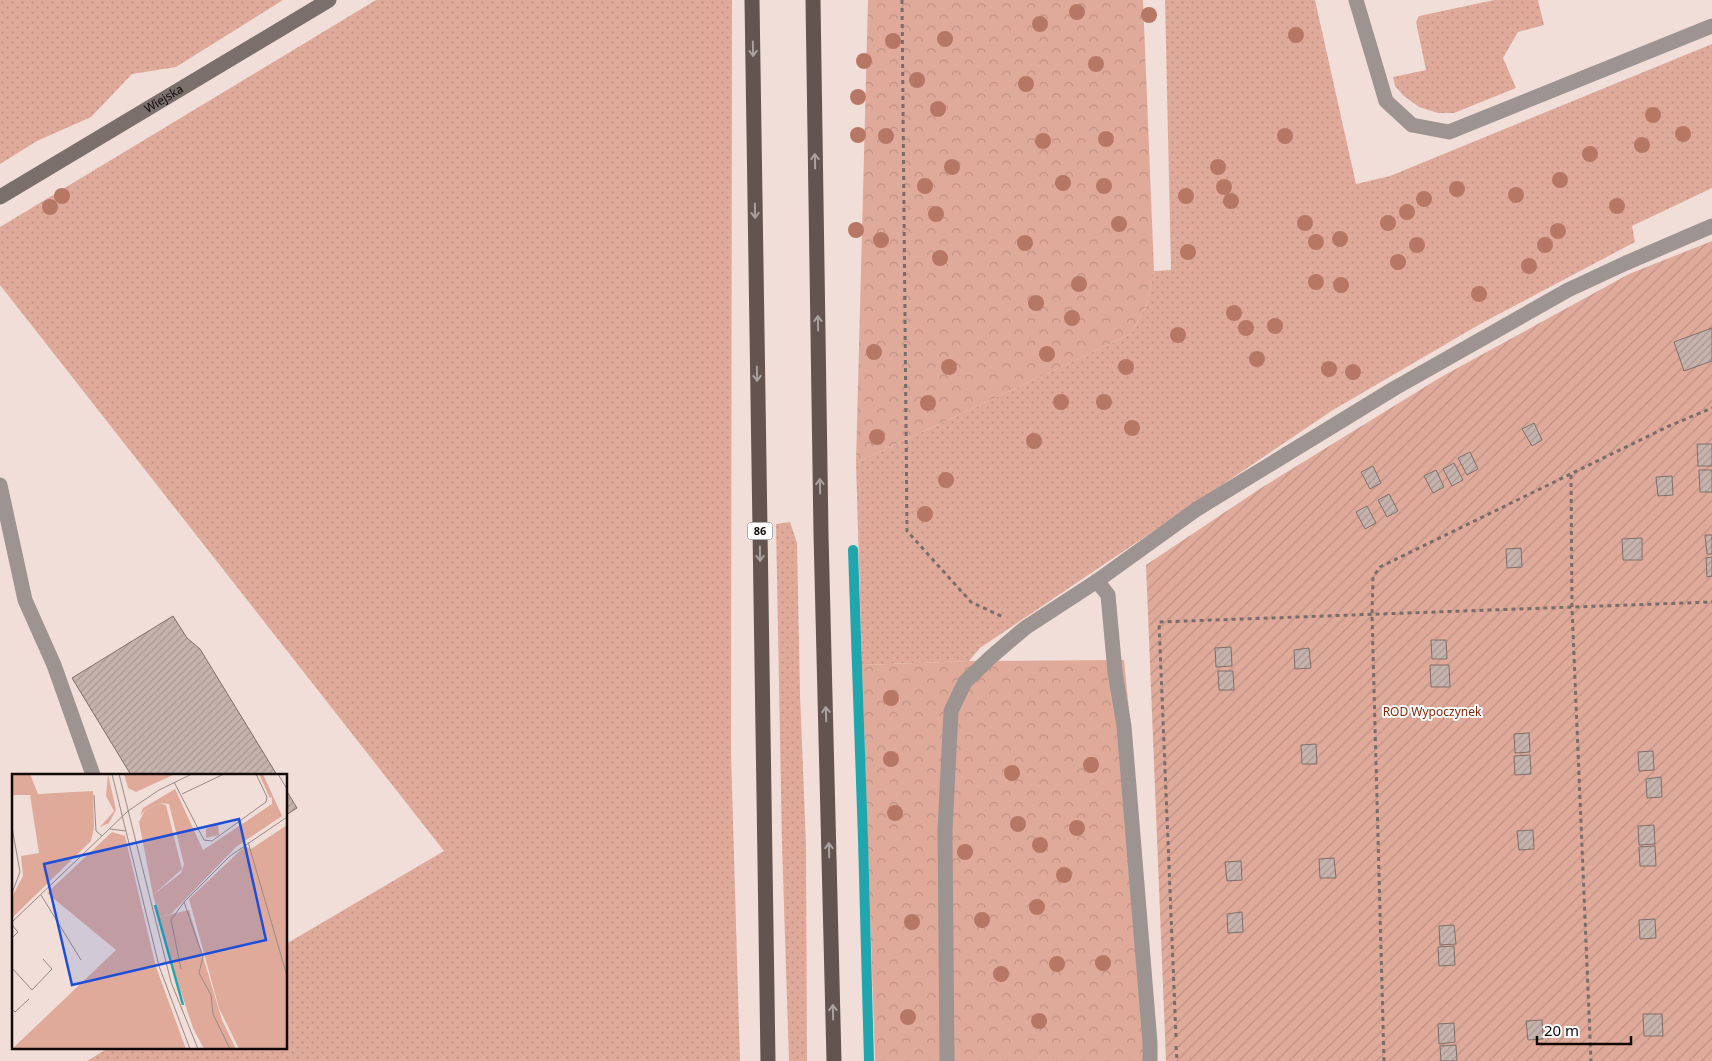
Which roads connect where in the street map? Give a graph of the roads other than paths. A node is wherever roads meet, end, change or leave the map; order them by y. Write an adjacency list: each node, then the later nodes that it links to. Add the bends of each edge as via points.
1 (329, 0): 6 (street, Wiejska)
2 (752, 0): 11 (main road, 86, one-way to 11)
3 (813, 0): 12 (main road, one-way to 3)
4 (1356, 0): 5 (lane, via 1386,101 1412,125 1449,132)
5 (1712, 26)
6 (0, 197)
7 (1712, 226): 9 (lane, via 1568,290 1395,388 1197,510)
8 (0, 485): 10 (lane, via 25,600 54,665)
9 (1097, 581): 13 (lane, via 1025,628 991,657 965,682 950,711 946,830); 14 (lane, via 1108,595 1124,726)
10 (92, 774)
11 (768, 1061)
12 (834, 1061)
13 (947, 1061)
14 (1150, 1061)

